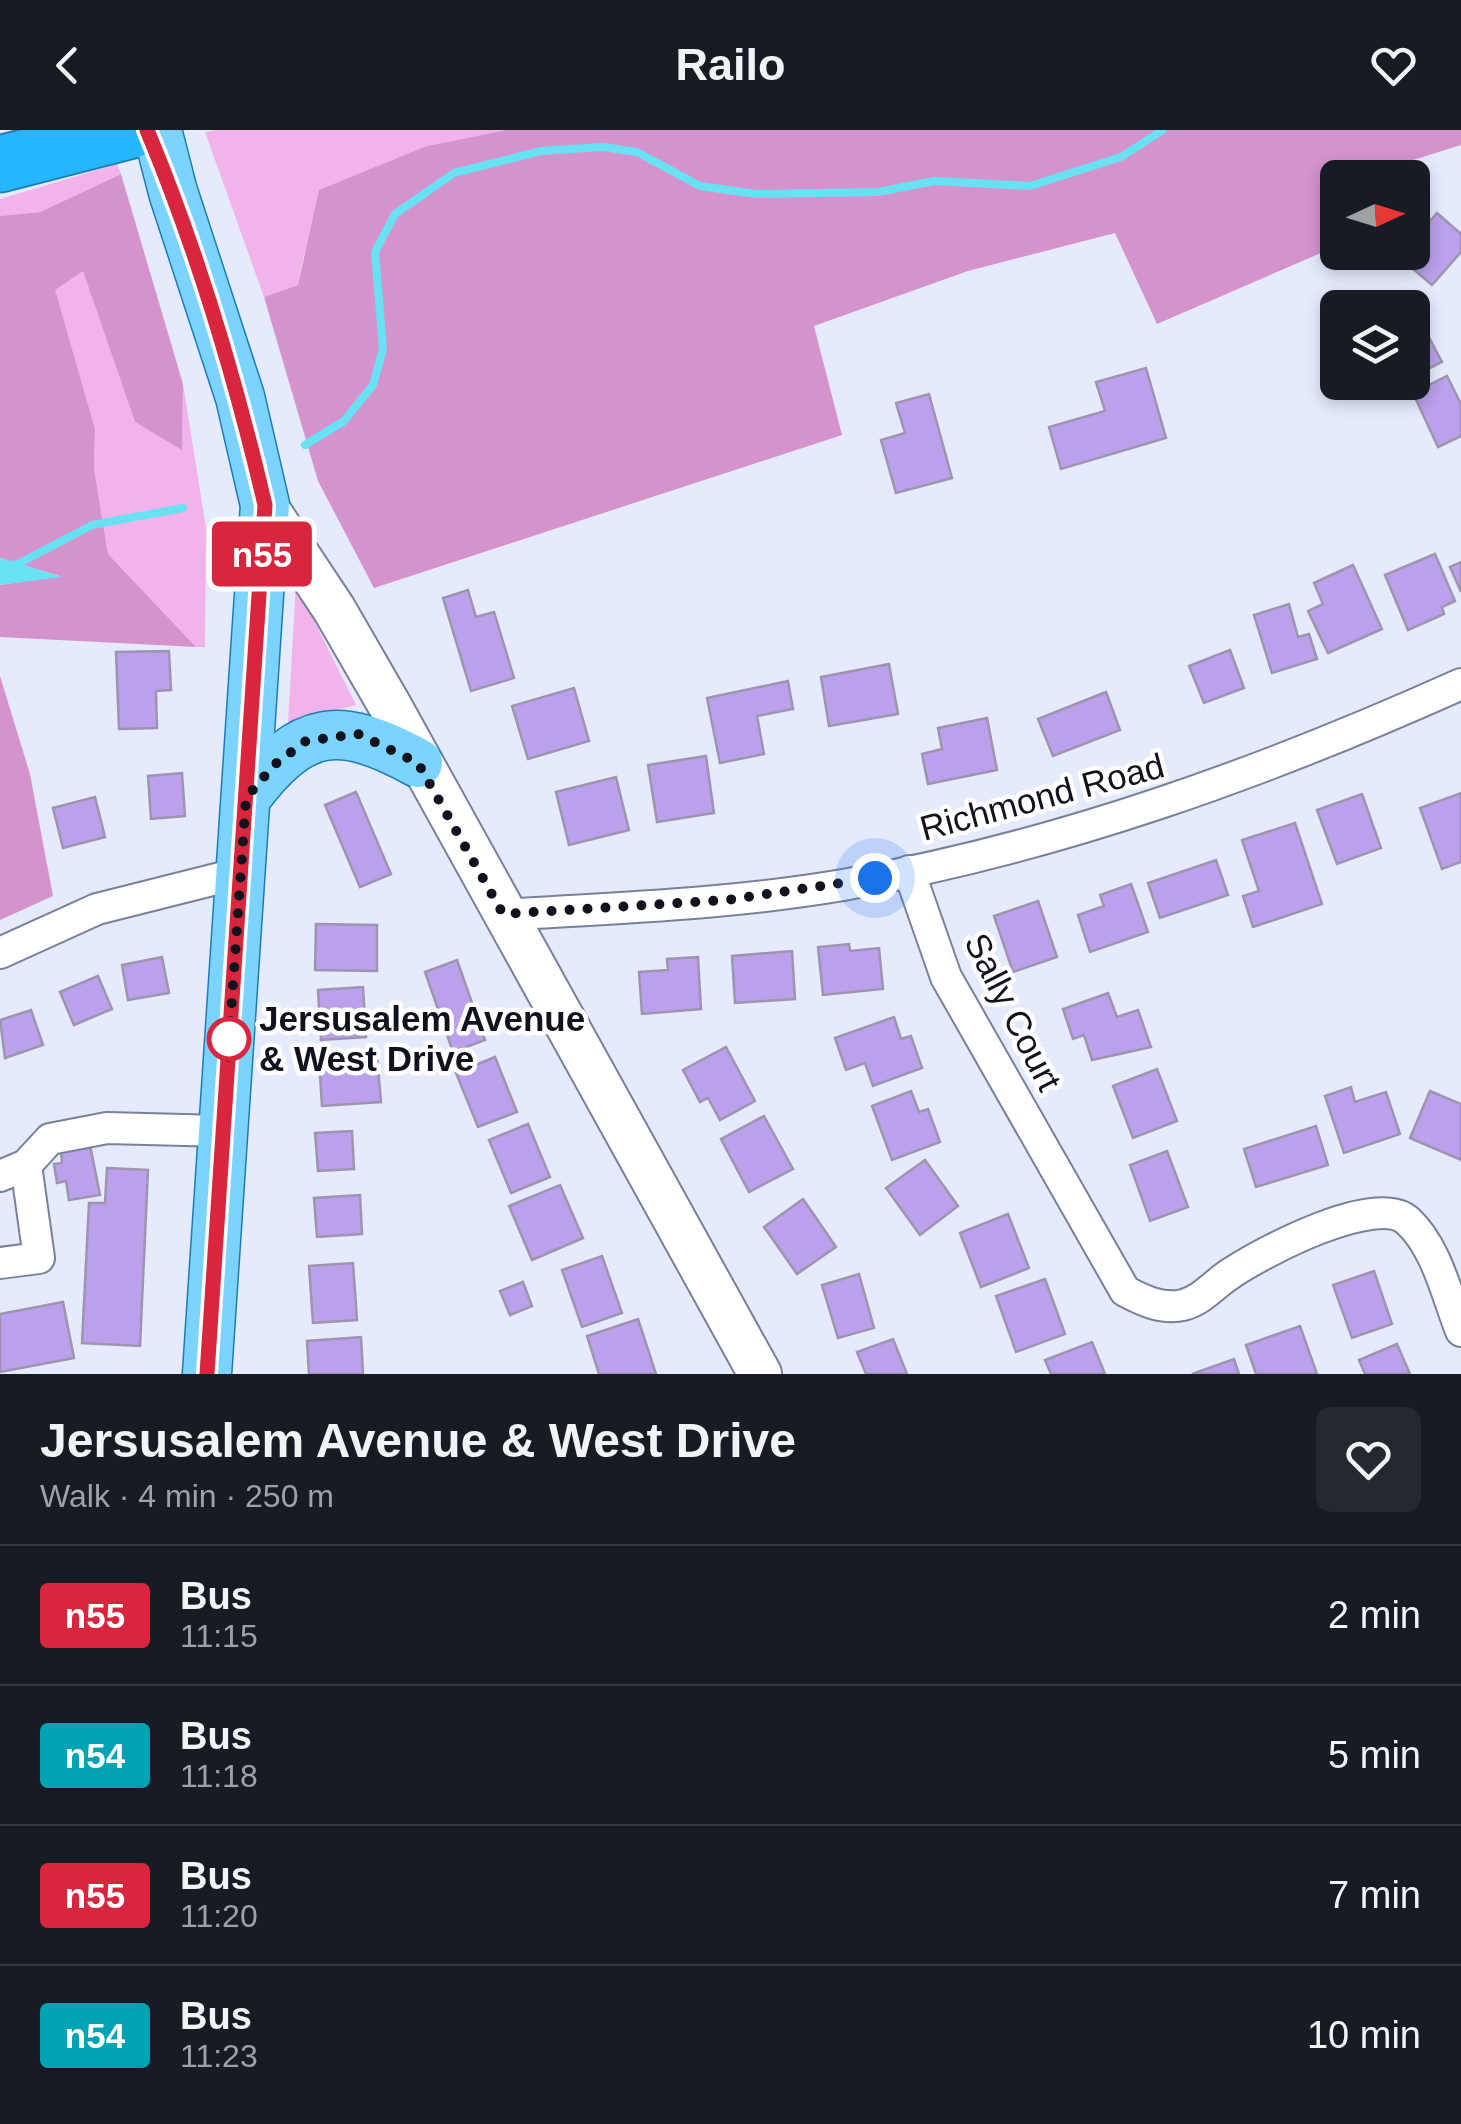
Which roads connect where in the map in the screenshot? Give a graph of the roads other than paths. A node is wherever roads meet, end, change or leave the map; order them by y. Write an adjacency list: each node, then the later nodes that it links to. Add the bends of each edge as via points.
1 (132, 130): 4 (highway)
2 (148, 130): 5 (main road)
3 (157, 130): 5 (main road)
4 (0, 164)
5 (173, 192): 6 (main road, via 240,397)
6 (265, 505): 8 (main road, via 334,609); 9 (main road)
7 (1461, 684): 10 (street, Richmond Road, via 1185,797)
8 (418, 763): 9 (main road, via 358,734 324,736 290,751); 12 (main road)
9 (246, 798): 11 (main road)
10 (910, 872): 12 (street, Richmond Road, via 727,900); 17 (street, Sally Court, via 946,977 1125,1291 1149,1304 1181,1306 1302,1237 1387,1210 1423,1239)
11 (240, 873): 13 (street, via 97,909); 14 (main road)
12 (503, 914): 19 (main road)
13 (0, 952)
14 (223, 1131): 15 (street, via 107,1128 50,1139); 18 (main road)
15 (13, 1170): 16 (street, via 39,1258)
16 (0, 1263)
17 (1461, 1331)
18 (206, 1374)
19 (760, 1374)

